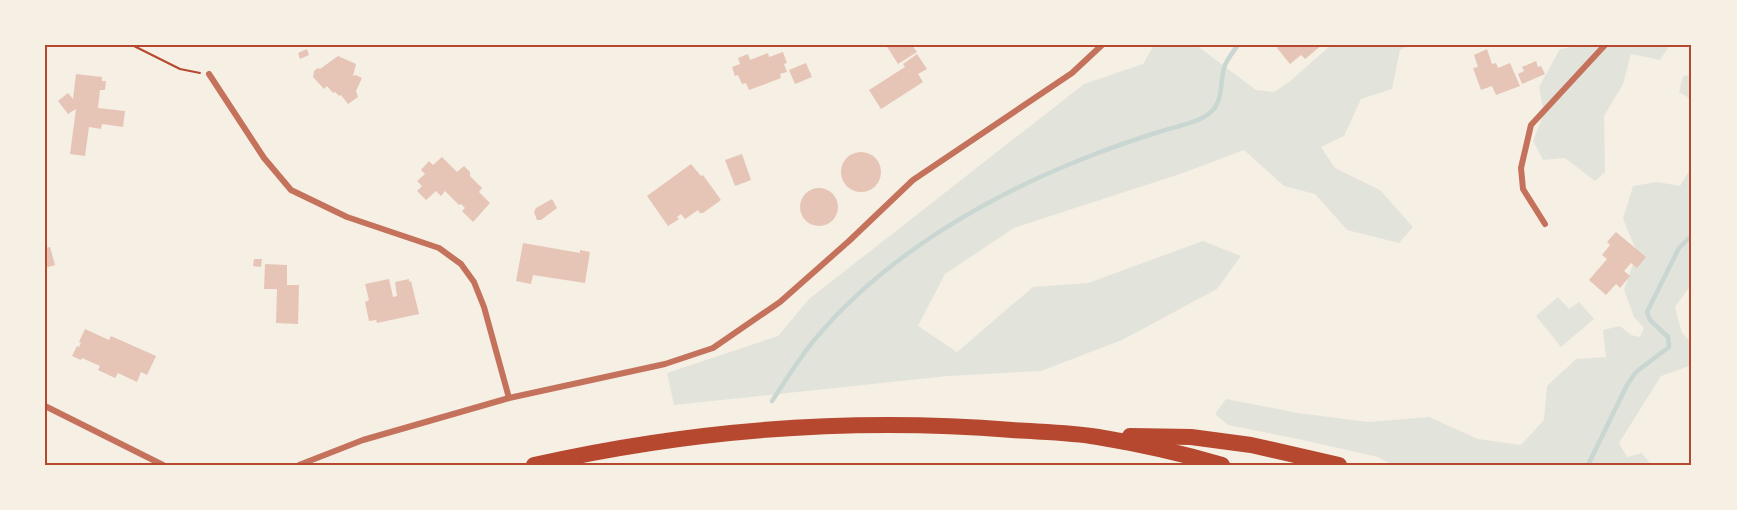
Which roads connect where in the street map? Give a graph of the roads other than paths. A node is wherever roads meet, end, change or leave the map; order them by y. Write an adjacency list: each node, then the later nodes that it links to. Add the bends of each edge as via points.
1 (1102, 45): 5 (street, via 1071,73 913,180 780,302 713,348 665,364)
2 (1605, 45): 4 (street, via 1531,125 1521,168 1523,189)
3 (209, 74): 5 (street, via 264,158 291,190 347,217 439,248 461,264 484,307)
4 (1545, 224)
5 (509, 398): 9 (street, via 363,440)
6 (45, 406): 8 (street)
7 (1095, 436): 10 (highway, via 956,425 772,429 671,439); 11 (highway); 12 (highway, via 1191,437 1251,445)
8 (163, 465)
9 (299, 465)
10 (534, 465)
11 (1222, 465)
12 (1339, 465)

